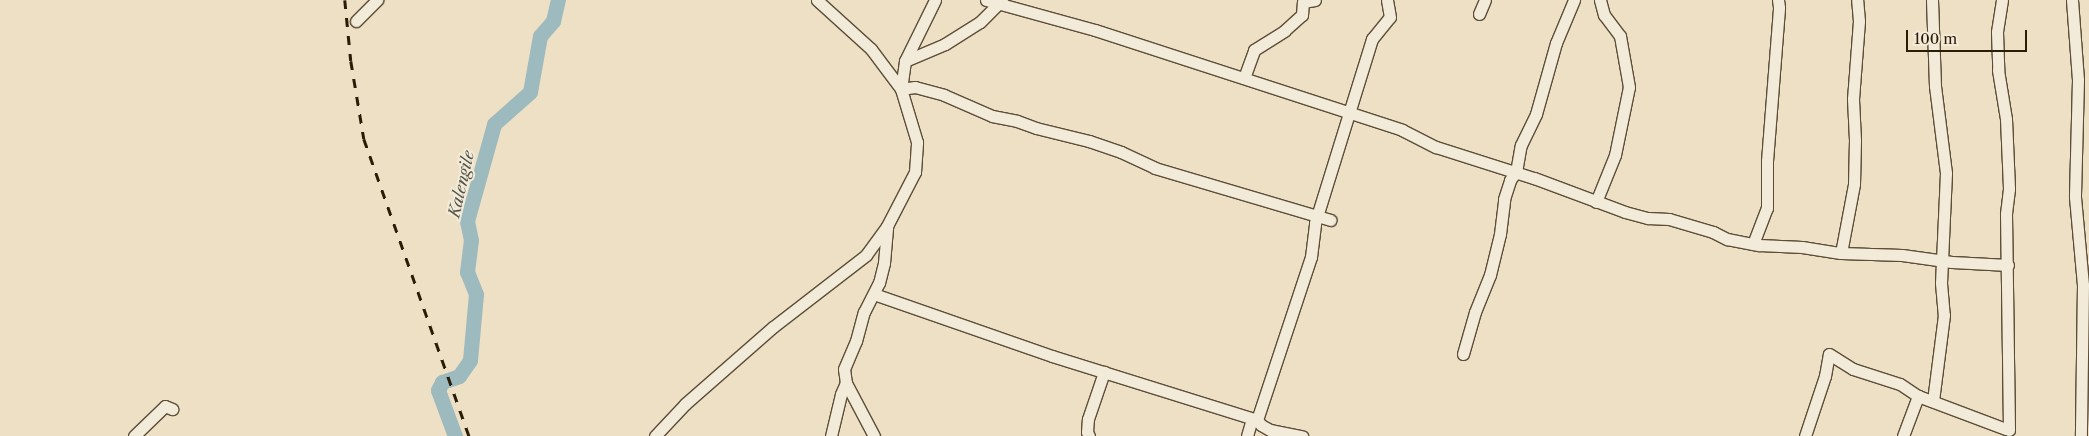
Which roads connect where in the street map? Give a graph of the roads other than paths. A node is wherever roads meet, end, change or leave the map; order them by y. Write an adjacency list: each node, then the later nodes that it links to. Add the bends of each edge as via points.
1 (377, 0): 17 (street)
2 (817, 0): 20 (street, via 870,49)
3 (935, 0): 18 (street)
4 (986, 0): 15 (street)
5 (1315, 0): 19 (street, via 1303,2 1302,15 1254,50)
6 (1387, 0): 21 (street, via 1390,17 1372,39)
7 (1485, 0): 16 (street)
8 (1574, 0): 22 (street, via 1556,43 1536,114 1521,146)
9 (1600, 0): 23 (street, via 1604,15 1620,36 1630,86 1615,155)
10 (1778, 0): 27 (street, via 1767,208)
11 (1858, 0): 28 (street, via 1853,99 1854,184)
12 (1932, 0): 29 (street, via 1934,86 1946,174)
13 (2002, 0): 30 (street, via 1998,70 2006,119)
14 (2072, 0): 48 (street, via 2078,80 2075,196 2083,285)
15 (1001, 2): 18 (street, via 980,22 945,44); 19 (street)
16 (1480, 14)
17 (356, 21)
18 (905, 61): 20 (street)
19 (1244, 78): 21 (street)
20 (901, 89): 24 (street, via 915,87 934,92 992,116 1089,141 1156,168); 26 (street, via 917,142 915,172)
21 (1349, 112): 22 (street, via 1402,130 1436,147); 24 (street)
22 (1516, 172): 23 (street); 32 (street, via 1504,199 1490,275)
23 (1596, 202): 27 (street)
24 (1317, 216): 25 (street); 38 (street, via 1311,257)
25 (1330, 220)
26 (888, 226): 31 (street, via 884,262); 40 (street, via 866,255 773,327 685,404)
27 (1753, 244): 28 (street)
28 (1841, 253): 29 (street, via 1902,255)
29 (1942, 261): 30 (street); 36 (street, via 1944,315)
30 (2008, 265): 36 (street, via 2008,430)
31 (874, 294): 33 (street); 34 (street, via 864,312 844,369)
32 (1463, 354)
33 (1104, 372): 38 (street); 43 (street, via 1088,418)
34 (846, 383): 41 (street); 42 (street)
35 (1918, 396): 36 (street); 46 (street, via 1900,384 1891,384 1853,369 1829,354); 47 (street)
36 (1933, 400)
37 (172, 409): 39 (street, via 166,406)
38 (1255, 419): 44 (street); 45 (street, via 1270,430)
39 (134, 436)
40 (655, 436)
41 (831, 436)
42 (874, 436)
43 (1089, 436)
44 (1247, 436)
45 (1302, 436)
46 (1805, 436)
47 (1903, 436)
48 (2081, 436)

